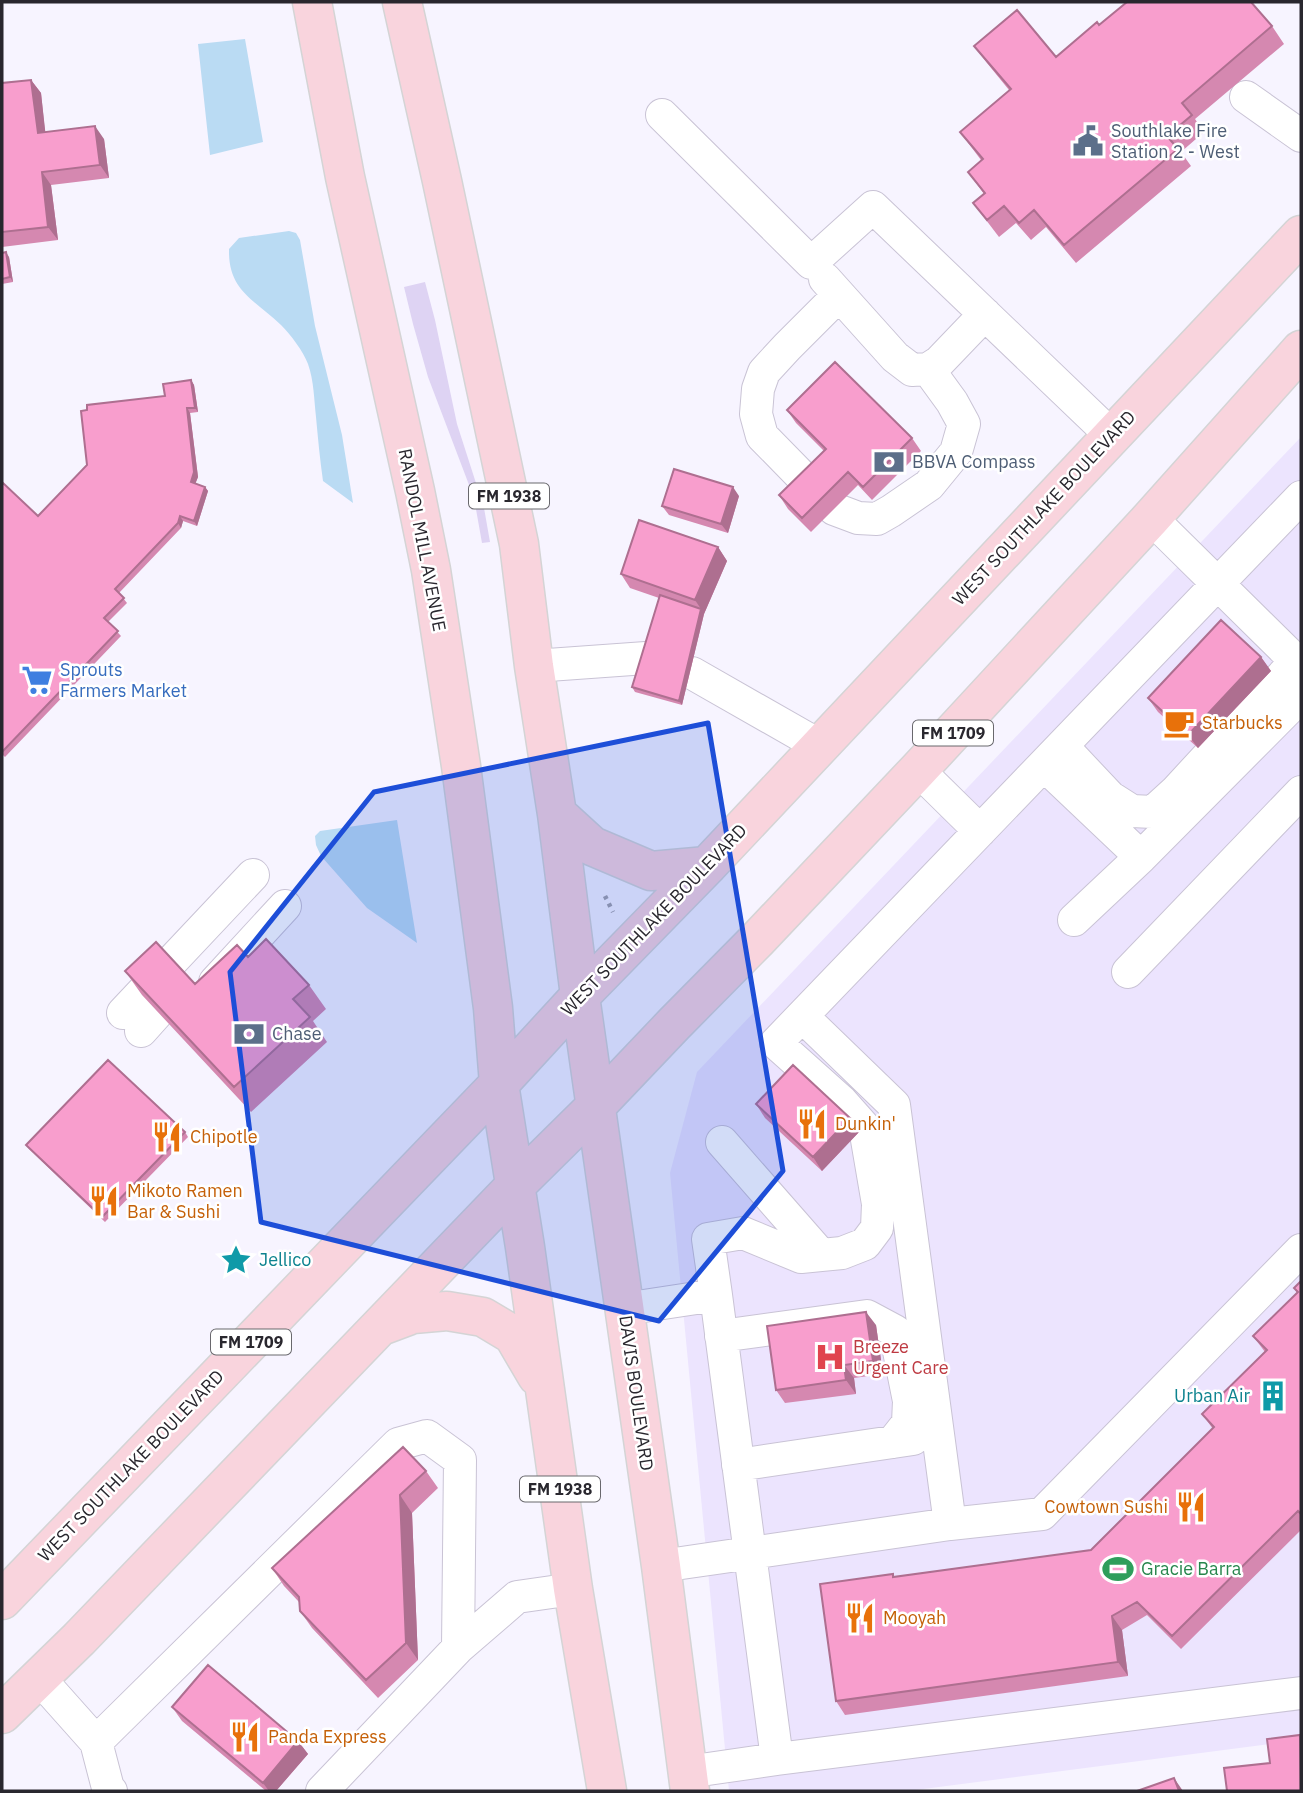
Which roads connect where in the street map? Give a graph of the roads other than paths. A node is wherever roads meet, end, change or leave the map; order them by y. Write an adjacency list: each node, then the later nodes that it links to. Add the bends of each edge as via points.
1 (312, 2): 37 (main road, RANDOL MILL AVENUE / FM 1938, via 430,570 461,766)
2 (402, 2): 20 (main road, FM 1938, via 519,544)
3 (1246, 97): 5 (lane)
4 (662, 116): 7 (lane)
5 (1301, 136)
6 (1301, 235): 12 (main road, WEST SOUTHLAKE BOULEVARD / FM 1709)
7 (811, 263): 8 (lane); 9 (lane, via 873,207)
8 (839, 295): 11 (lane, via 895,357 912,370); 13 (lane, via 764,372 758,390 756,414 762,436)
9 (985, 314): 11 (lane); 12 (lane)
10 (1301, 350): 16 (main road, FM 1709)
11 (928, 369): 15 (lane, via 964,424 956,452 929,485 877,519)
12 (1112, 436): 23 (main road, WEST SOUTHLAKE BOULEVARD / FM 1709)
13 (811, 486)
14 (1301, 497): 17 (lane)
15 (834, 509)
16 (1152, 518): 17 (lane); 25 (main road, FM 1709)
17 (1218, 584): 19 (lane); 24 (lane)
18 (646, 658): 20 (lane)
19 (1299, 663): 24 (lane, via 1153,812 1132,811)
20 (534, 666): 27 (main road, FM 1938)
21 (692, 673): 23 (lane)
22 (1301, 696): 29 (lane)
23 (820, 746): 30 (main road, WEST SOUTHLAKE BOULEVARD / FM 1709)
24 (1053, 755): 28 (lane); 29 (lane)
25 (918, 770): 28 (lane); 38 (main road, FM 1709)
26 (1301, 792): 32 (lane)
27 (557, 814): 30 (main road, via 592,846 651,872); 34 (main road, FM 1938)
28 (981, 831): 35 (lane)
29 (1141, 857): 31 (lane)
30 (707, 866): 34 (main road, WEST SOUTHLAKE BOULEVARD / FM 1709)
31 (1074, 920)
32 (1128, 972)
33 (194, 989): 36 (lane, via 269,891)
34 (580, 996): 37 (main road, WEST SOUTHLAKE BOULEVARD / FM 1709); 38 (main road, DAVIS BOULEVARD / FM 1938)
35 (802, 1016): 42 (lane, via 776,1043 865,1128 878,1204 877,1228 865,1244); 48 (lane, via 894,1105)
36 (150, 1025)
37 (499, 1084): 40 (main road, FM 1938); 55 (main road, WEST SOUTHLAKE BOULEVARD / FM 1709)
38 (596, 1107): 40 (main road, FM 1709); 44 (main road, DAVIS BOULEVARD / FM 1938)
39 (722, 1142): 42 (lane)
40 (515, 1186): 45 (main road, FM 1709); 47 (main road, FM 1938)
41 (1301, 1250): 51 (lane, via 1042,1514)
42 (821, 1255): 43 (lane, via 801,1257 743,1233 708,1239)
43 (716, 1295): 44 (lane); 46 (lane)
44 (624, 1309): 53 (main road, DAVIS BOULEVARD / FM 1938)
45 (379, 1327): 47 (main road, via 413,1314 447,1311 483,1317 513,1335); 57 (main road, FM 1709)
46 (721, 1336): 49 (lane, via 867,1316 895,1331 909,1412 908,1423); 50 (lane)
47 (546, 1391): 54 (main road, FM 1938)
48 (938, 1435): 49 (lane); 51 (lane)
49 (893, 1442): 50 (lane)
50 (738, 1465): 52 (lane)
51 (950, 1524): 52 (lane)
52 (749, 1552): 53 (lane); 61 (lane)
53 (661, 1566): 62 (main road, DAVIS BOULEVARD / FM 1938)
54 (573, 1588): 56 (lane, via 517,1597); 65 (main road, FM 1938)
55 (2, 1600)
56 (458, 1648): 60 (lane, via 460,1460 427,1436 398,1444); 64 (lane)
57 (39, 1678): 59 (main road, FM 1709); 60 (lane)
58 (1301, 1693): 61 (lane)
59 (2, 1714)
60 (96, 1742): 63 (lane)
61 (777, 1759): 62 (lane)
62 (688, 1782)
63 (111, 1791)
64 (322, 1791)
65 (607, 1791)

